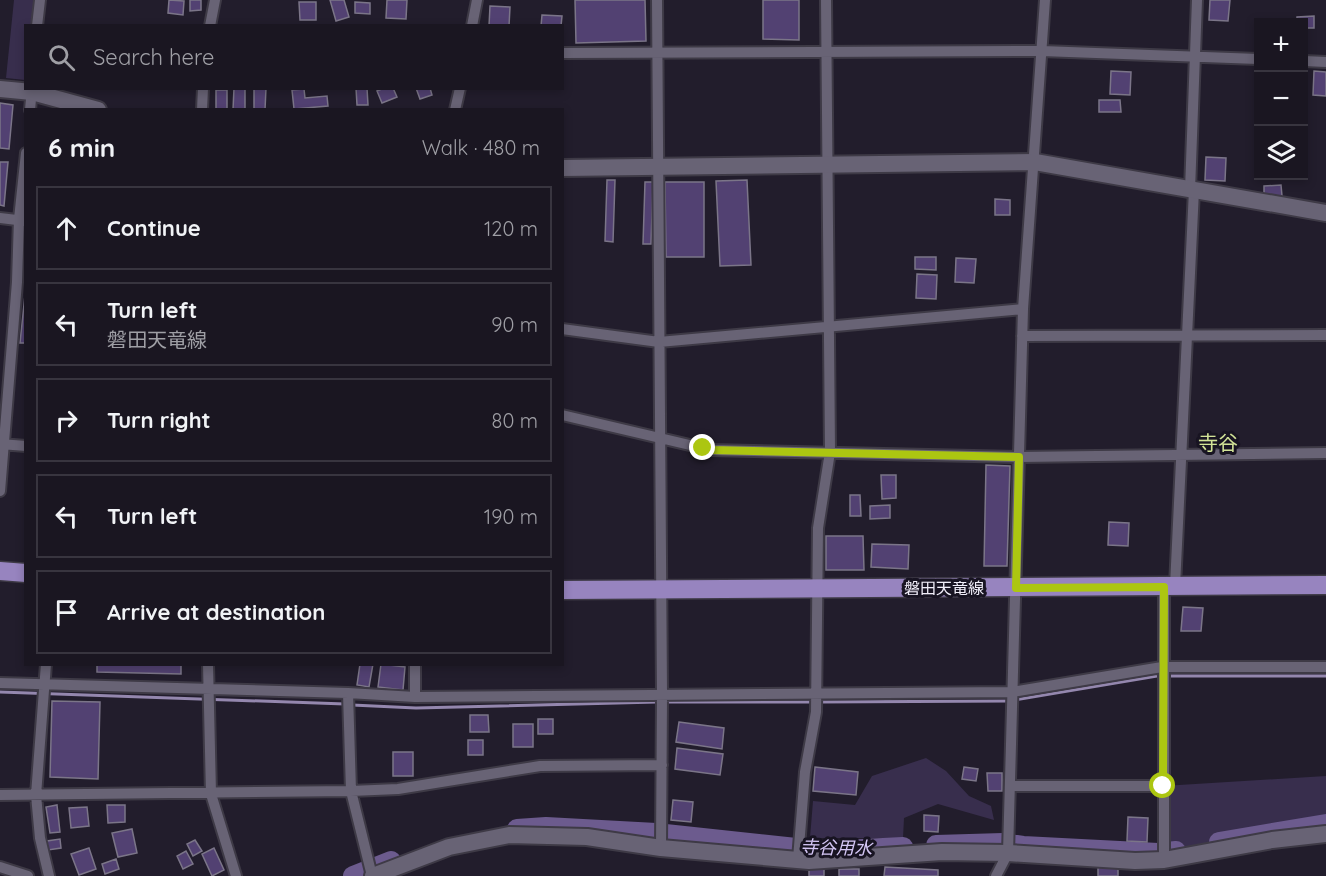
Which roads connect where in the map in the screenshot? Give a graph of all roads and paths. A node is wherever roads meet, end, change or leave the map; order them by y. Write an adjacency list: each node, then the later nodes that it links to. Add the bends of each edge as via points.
1 (40, 0): 8 (street)
2 (215, 0): 9 (street)
3 (477, 0): 10 (street)
4 (657, 0): 13 (street)
5 (826, 0): 11 (street)
6 (1045, 0): 12 (street)
7 (1197, 0): 15 (street)
8 (37, 24)
9 (210, 24)
10 (472, 24)
11 (827, 51): 12 (street); 13 (street); 29 (street)
12 (1042, 51): 15 (street); 28 (street)
13 (657, 52): 14 (street); 31 (street)
14 (564, 53)
15 (1196, 57): 16 (street); 33 (street)
16 (1254, 59)
17 (1308, 61): 18 (street)
18 (1326, 62)
19 (0, 89): 20 (street)
20 (24, 90)
21 (32, 90): 24 (street); 25 (street)
22 (203, 90): 26 (street)
23 (460, 90): 27 (street)
24 (30, 108)
25 (91, 108)
26 (202, 108)
27 (455, 108)
28 (1035, 162): 29 (street); 33 (street); 38 (street)
29 (828, 165): 31 (street); 39 (street)
30 (564, 168): 31 (street)
31 (658, 168): 46 (street)
32 (24, 186): 36 (street)
33 (1192, 190): 34 (street); 45 (street)
34 (1326, 213)
35 (0, 218): 36 (street)
36 (22, 220): 37 (street)
37 (21, 283): 42 (street)
38 (1023, 309): 39 (street); 44 (street)
39 (830, 326): 46 (street); 51 (street)
40 (564, 329): 46 (street)
41 (0, 333): 42 (street)
42 (12, 334): 49 (street)
43 (1326, 335): 45 (street)
44 (1022, 336): 45 (street); 54 (street)
45 (1187, 336): 53 (street)
46 (659, 342): 48 (street)
47 (564, 415): 48 (street)
48 (660, 439): 51 (street, via 711,450); 63 (street)
49 (2, 444): 50 (street); 55 (street)
50 (24, 446)
51 (830, 452): 54 (street); 61 (street, via 818,528)
52 (1326, 453): 53 (street)
53 (1182, 454): 54 (street); 59 (street)
54 (1019, 457): 60 (street)
55 (0, 491)
56 (0, 571): 57 (main road)
57 (24, 573)
58 (1326, 585): 59 (main road, 磐田天竜線)
59 (1170, 587): 60 (main road, 磐田天竜線); 67 (street)
60 (1016, 588): 61 (main road, 磐田天竜線); 72 (street)
61 (816, 589): 63 (main road, 磐田天竜線); 74 (street)
62 (564, 590): 63 (main road, 磐田天竜線)
63 (661, 590): 75 (street)
64 (46, 666): 70 (street)
65 (208, 666): 71 (street)
66 (415, 666): 76 (street)
67 (1162, 668): 68 (street); 72 (street); 79 (street)
68 (1326, 668)
69 (0, 683): 70 (street)
70 (45, 684): 71 (street); 83 (street)
71 (209, 689): 73 (street); 81 (street)
72 (1012, 692): 74 (street); 78 (street)
73 (348, 693): 76 (street); 80 (street)
74 (816, 694): 75 (street); 87 (street)
75 (662, 695): 76 (street); 77 (street)
76 (415, 697)
77 (662, 765): 80 (street, via 540,766 398,789); 85 (street)
78 (1010, 786): 79 (street); 86 (street)
79 (1163, 786): 88 (street)
80 (351, 791): 81 (street); 93 (street)
81 (211, 794): 83 (street); 92 (street)
82 (0, 795): 83 (street)
83 (36, 795): 91 (street)
84 (1326, 834): 88 (street)
85 (661, 848): 87 (street); 93 (street, via 587,837 509,835 449,847)
86 (1008, 853): 87 (street, via 942,852); 88 (street); 94 (street)
87 (798, 860)
88 (1164, 860)
89 (0, 867): 90 (street)
90 (28, 876)
91 (49, 876)
92 (236, 876)
93 (372, 876)
94 (996, 876)

